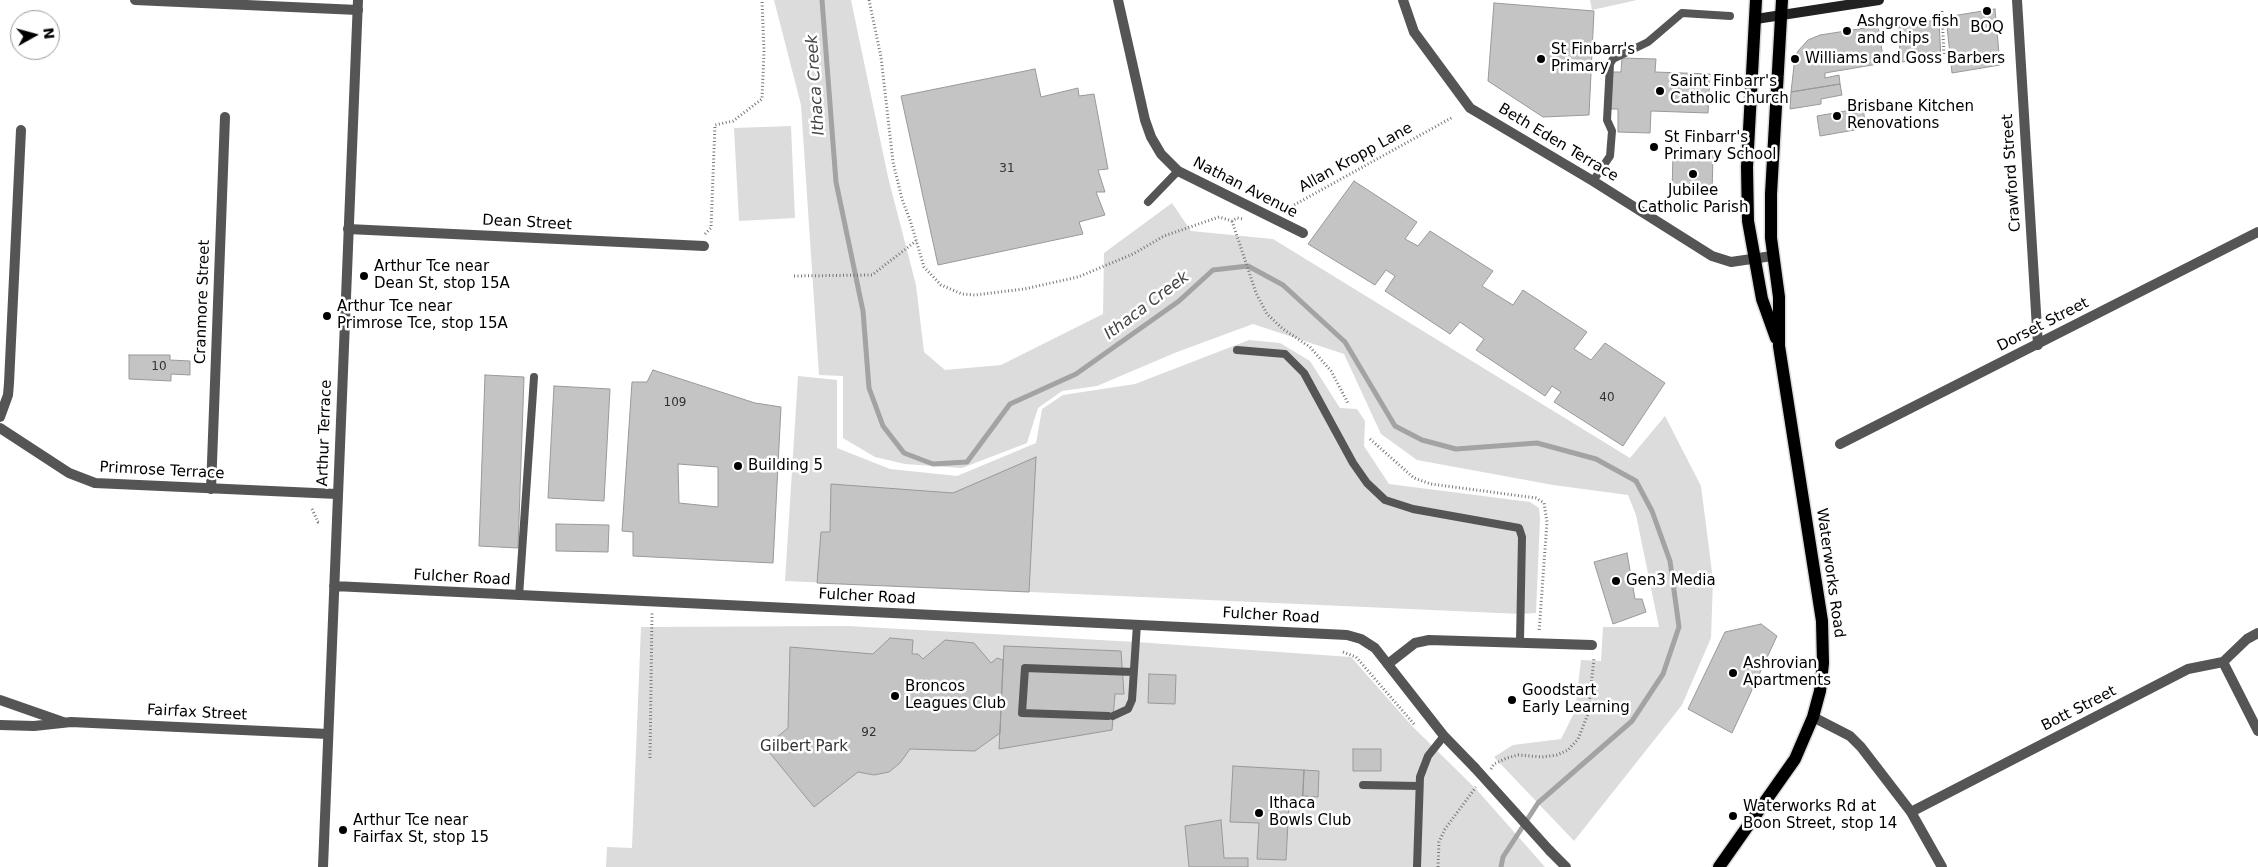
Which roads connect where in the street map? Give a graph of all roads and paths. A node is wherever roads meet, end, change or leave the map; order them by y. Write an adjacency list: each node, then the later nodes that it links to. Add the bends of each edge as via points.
1 (135, 0): 10 (street)
2 (762, 0): 27 (path, via 762,98 733,121 715,125 711,228 706,232)
3 (869, 0): 26 (path, via 881,57 893,162)
4 (1118, 0): 19 (street, Nathan Avenue, via 1151,137 1161,154)
5 (1403, 0): 20 (street, Beth Eden Terrace, via 1414,32 1470,108)
6 (1756, 0): 14 (main road, Waterworks Road)
7 (1782, 0): 13 (main road, Waterworks Road)
8 (1878, 0): 13 (main road)
9 (2017, 0): 31 (street, Crawford Street)
10 (358, 5): 23 (street, Arthur Terrace)
11 (1942, 12): 15 (path)
12 (1730, 16): 20 (lane, via 1682,13 1648,42 1613,59 1607,120 1612,131 1610,156)
13 (1781, 16): 14 (main road); 28 (main road, Waterworks Road, via 1771,194)
14 (1756, 19): 29 (main road, Waterworks Road, via 1747,177 1748,221)
15 (1944, 56)
16 (225, 117): 39 (street, Cranmore Street)
17 (1453, 117): 22 (path, Allan Kropp Lane)
18 (20, 130): 36 (street, via 9,383)
19 (1178, 171): 21 (lane); 22 (street, Nathan Avenue)
20 (1594, 181): 29 (street, Beth Eden Terrace, via 1712,256 1731,262)
21 (1148, 202)
22 (1270, 218): 25 (street, Nathan Avenue)
23 (348, 230): 27 (street, Dean Street); 40 (street, Arthur Terrace)
24 (2258, 232): 31 (street, Dorset Street)
25 (1303, 233)
26 (916, 240): 30 (path, via 872,274); 35 (path, via 924,267 931,276 951,290 975,295 1024,289 1078,277 1133,254 1164,236 1220,217 1232,222 1256,293 1267,314 1310,348 1331,371)
27 (704, 246)
28 (1772, 256): 29 (street, Beth Eden Terrace); 32 (main road, Waterworks Road, via 1779,297)
29 (1754, 260): 32 (main road, Waterworks Road, via 1762,299)
30 (794, 276)
31 (2038, 345): 38 (street, Dorset Street)
32 (1779, 346): 55 (main road, Waterworks Road, via 1822,621 1823,663)
33 (1237, 350): 48 (lane, via 1285,354 1304,373 1353,464 1385,500 1412,509 1519,528 1522,537)
34 (534, 377): 44 (lane)
35 (1348, 403)
36 (0, 417)
37 (0, 428): 39 (street, Primrose Terrace, via 83,480 110,485)
38 (1840, 444)
39 (211, 489): 40 (street, Primrose Terrace)
40 (337, 494): 43 (street, Arthur Terrace)
41 (312, 509): 42 (path)
42 (321, 522)
43 (334, 586): 44 (street, Fulcher Road); 60 (street, Arthur Terrace)
44 (519, 596): 45 (street, Fulcher Road)
45 (652, 602): 46 (street, Fulcher Road); 62 (path)
46 (1137, 624): 52 (street, Fulcher Road, via 1347,635 1369,643); 53 (lane)
47 (2258, 633): 51 (street)
48 (1520, 641): 49 (street); 52 (street, via 1422,641 1407,648)
49 (1592, 645): 63 (path, via 1595,659 1588,714 1578,739 1568,750 1557,755 1518,755 1494,764)
50 (1343, 652): 57 (path, via 1356,657)
51 (2223, 662): 59 (street); 67 (street, Bott Street, via 2188,669)
52 (1388, 664): 61 (street, Fulcher Road)
53 (1133, 672): 53 (lane, via 1025,668 1022,713 1110,716 1126,711 1130,704)
54 (0, 700): 56 (street, Fairfax Street)
55 (1813, 718): 67 (street, via 1855,740); 72 (main road, Waterworks Road, via 1795,759)
56 (64, 722): 58 (street, Fairfax Street, via 34,726); 60 (street, Fairfax Street)
57 (1414, 724)
58 (0, 725)
59 (2258, 731)
60 (328, 734): 68 (street, Arthur Terrace)
61 (1444, 736): 65 (lane, via 1428,756); 71 (street, Fulcher Road, bridge)
62 (650, 758)
63 (1489, 771)
64 (1363, 785): 65 (lane)
65 (1419, 786): 69 (lane)
66 (1478, 786): 70 (path, via 1444,829 1439,842)
67 (1911, 812): 73 (street)
68 (323, 867)
69 (1417, 867)
70 (1438, 867)
71 (1566, 867)
72 (1718, 867)
73 (1942, 867)

